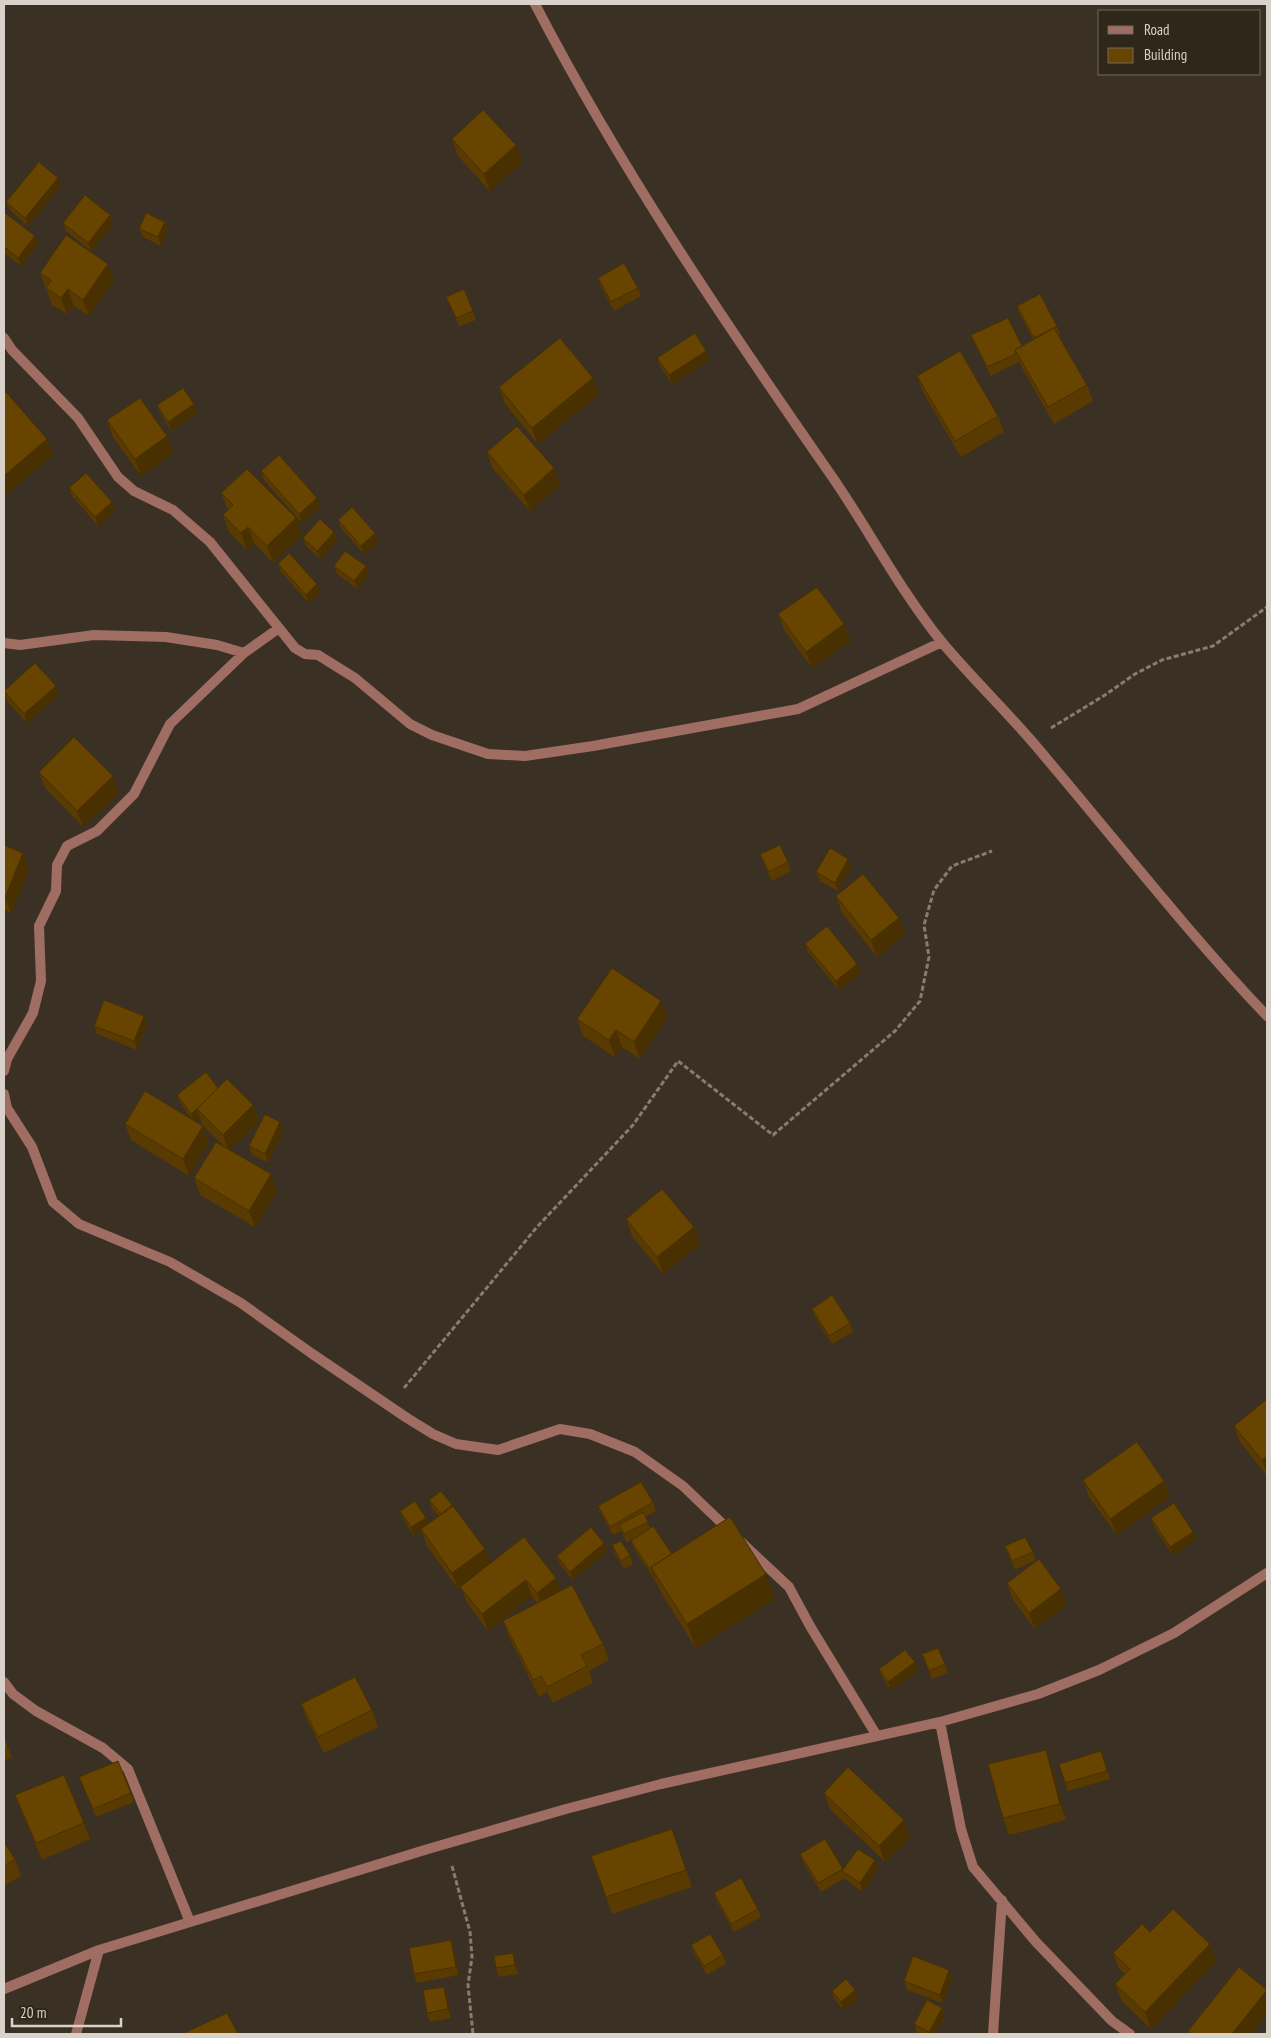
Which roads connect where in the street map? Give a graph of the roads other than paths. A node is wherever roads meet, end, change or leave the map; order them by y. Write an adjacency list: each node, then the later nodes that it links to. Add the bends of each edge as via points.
1 (535, 4): 5 (street, via 564,60 654,213 837,484 907,596)
2 (4, 338): 3 (street, via 78,418 118,477 134,491 173,510 210,542)
3 (279, 628): 5 (street, via 295,648 305,654 318,655 355,678 410,724 488,754 525,756 798,709); 6 (street)
4 (4, 642): 6 (street, via 20,645 94,636 166,637)
5 (942, 642): 7 (street, via 1031,740 1146,879)
6 (244, 653): 8 (street, via 170,724 134,794 97,831 67,846 57,865 56,891 39,926 41,981 33,1013 7,1059)
7 (1267, 1016)
8 (4, 1071)
9 (4, 1094): 13 (street, via 7,1108 32,1147 53,1202 79,1224 170,1262 233,1298 434,1434 456,1444 498,1450 560,1428 590,1434 635,1452 682,1486 789,1587)
10 (1267, 1573): 12 (street, via 1174,1633 1099,1670 1038,1694)
11 (4, 1682): 15 (street, via 13,1694 36,1711 103,1748 128,1769)
12 (940, 1722): 13 (street); 14 (street, via 961,1829 973,1867)
13 (877, 1736): 15 (street, via 661,1784 446,1843)
14 (1002, 1900): 19 (street); 20 (street, via 1070,1978 1112,2021)
15 (190, 1922): 16 (street)
16 (100, 1950): 17 (street); 18 (street)
17 (4, 1989)
18 (76, 2034)
19 (993, 2034)
20 (1130, 2034)

